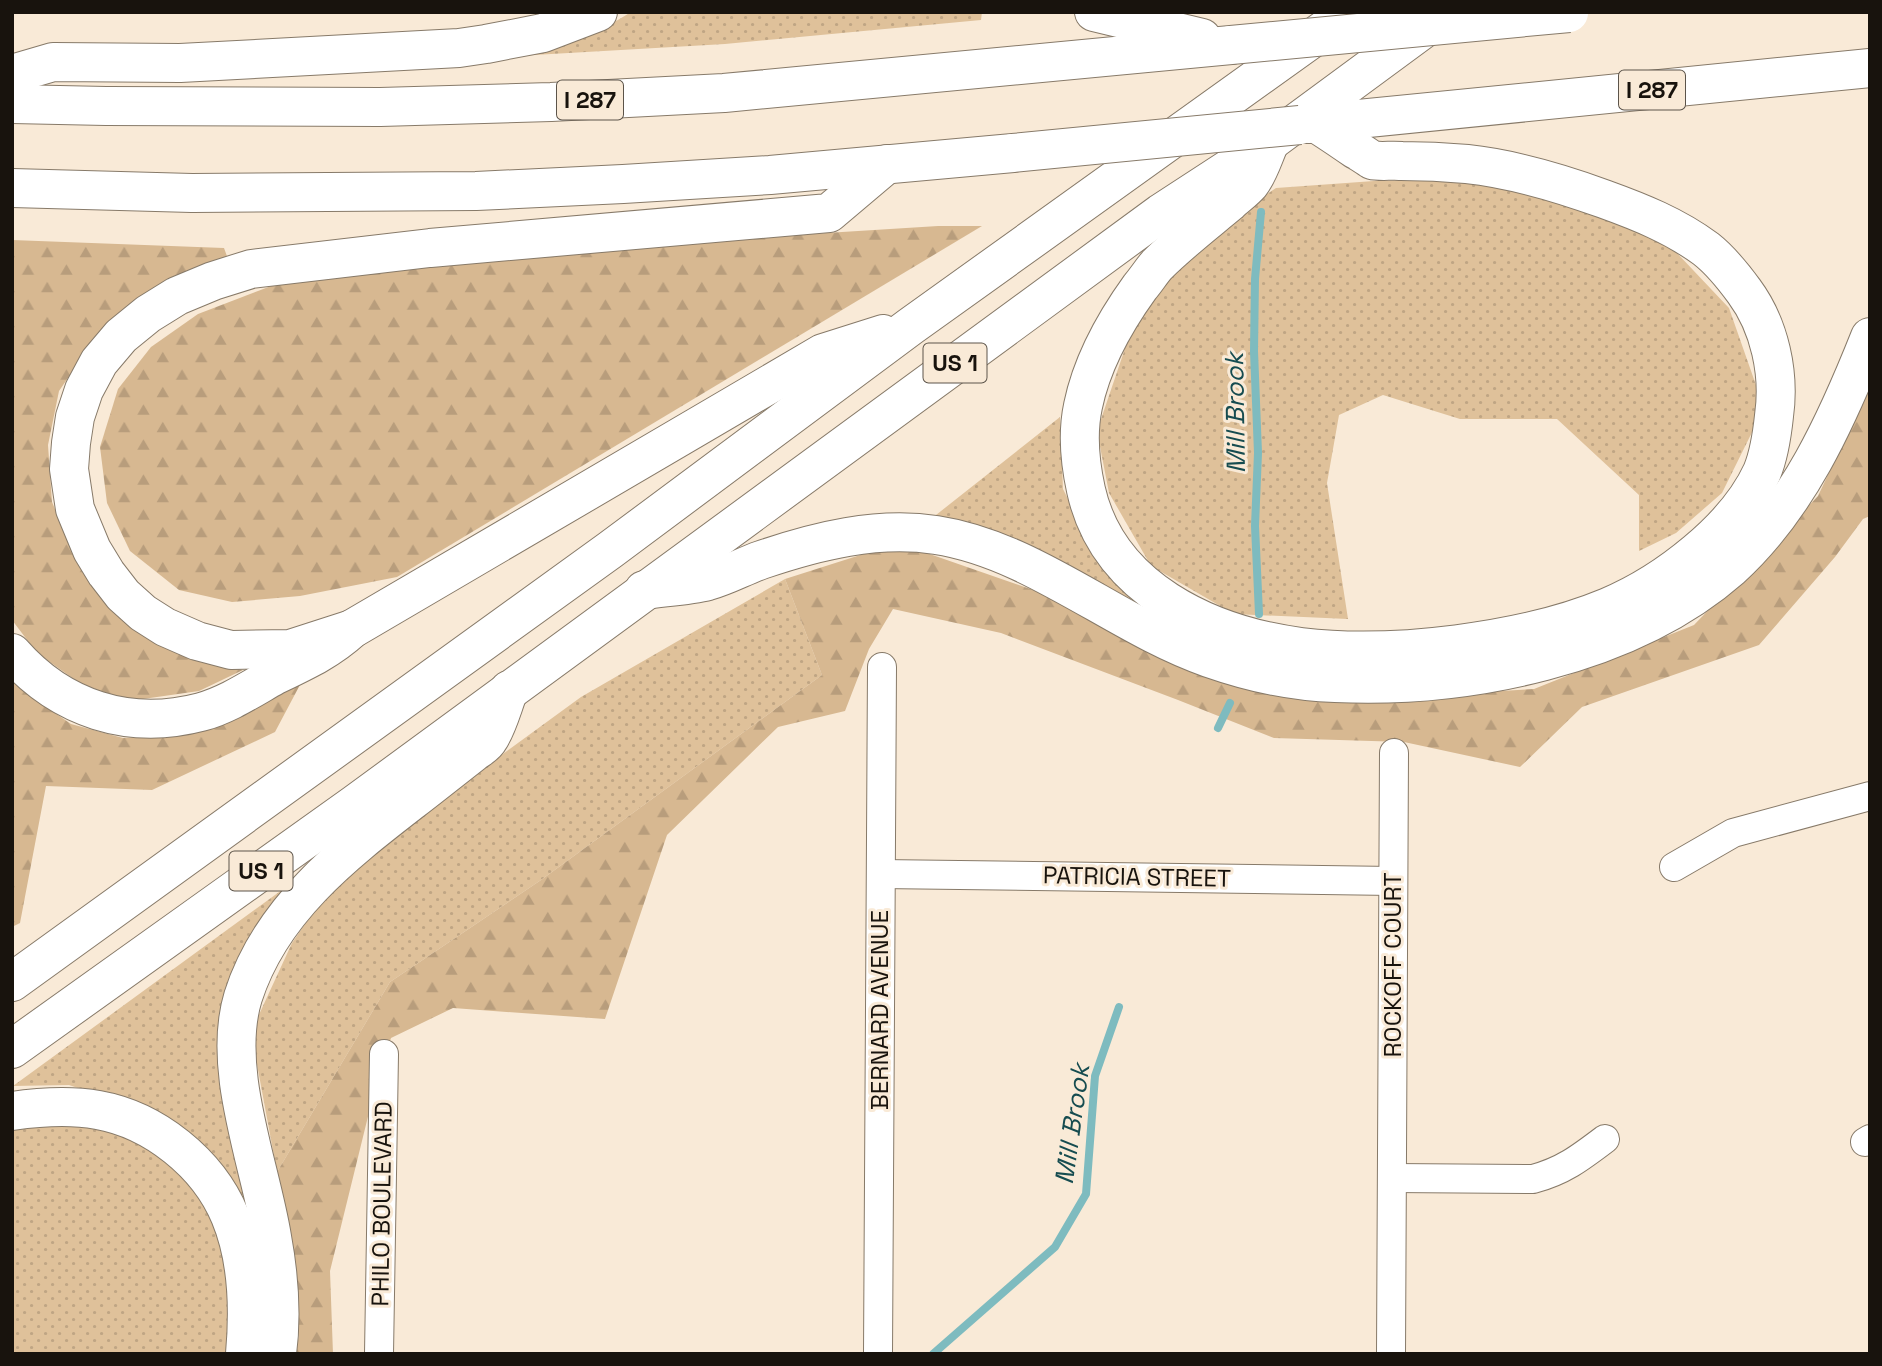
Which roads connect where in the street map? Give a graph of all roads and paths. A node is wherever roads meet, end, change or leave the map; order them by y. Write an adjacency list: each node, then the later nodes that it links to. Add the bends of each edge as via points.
1 (598, 12): 9 (highway, via 543,33 458,48 180,63 53,62)
2 (1094, 12): 7 (highway)
3 (1349, 12): 6 (highway, US 1)
4 (1445, 12): 11 (highway, US 1)
5 (1571, 13): 7 (highway, bridge, via 1231,45)
6 (1322, 25): 14 (highway, US 1)
7 (1177, 43): 10 (highway, I 287, via 724,93 352,107)
8 (1870, 68): 11 (highway, I 287, via 1434,111)
9 (12, 74)
10 (12, 104)
11 (1296, 130): 11 (highway, via 1252,183 1155,267 1122,312 1090,379 1079,433 1088,500 1099,532 1141,583 1209,623 1297,646 1340,650 1440,646 1494,638 1609,607 1657,581 1723,526 1762,471 1776,401 1772,352 1764,325 1748,295 1710,252 1642,213 1550,180 1469,164 1371,160); 12 (highway, I 287, bridge); 16 (highway, US 1, via 1161,213)
12 (887, 164): 13 (highway, I 287, via 476,191 192,193); 17 (highway, via 830,213 430,248 251,269 177,296 121,335 83,390 69,470 75,509 92,550 122,595 165,627 231,650 290,649)
13 (12, 188)
14 (911, 326): 17 (highway, via 823,353); 26 (highway, US 1, via 610,550)
15 (1870, 337): 16 (highway, via 1844,401 1798,487 1732,566 1696,596 1653,621 1559,657 1498,671 1437,680 1334,683 1244,670 1167,640 976,543 913,532 845,536 709,581)
16 (645, 590): 20 (highway, US 1)
17 (352, 629): 18 (highway, via 334,645 214,707 150,719 94,710 68,698 45,685)
18 (12, 653)
19 (882, 667): 24 (street, BERNARD AVENUE)
20 (509, 690): 27 (highway, US 1); 33 (highway, via 489,741 331,866 296,904 267,945 243,997 236,1040 239,1078 273,1238 280,1310)
21 (1394, 753): 25 (street, ROCKOFF COURT)
22 (1870, 796): 23 (street, via 1733,833)
23 (1674, 867)
24 (881, 874): 25 (street, PATRICIA STREET); 35 (street, BERNARD AVENUE)
25 (1393, 881): 31 (street, ROCKOFF COURT)
26 (12, 982)
27 (12, 1049)
28 (384, 1054): 34 (street, PHILO BOULEVARD)
29 (12, 1111): 32 (highway, via 63,1107 121,1116 162,1137 207,1175 230,1214 243,1264)
30 (1605, 1139): 31 (street, via 1570,1165 1533,1179)
31 (1392, 1178): 36 (street, ROCKOFF COURT)
32 (245, 1354)
33 (277, 1354)
34 (379, 1354)
35 (878, 1354)
36 (1391, 1354)

